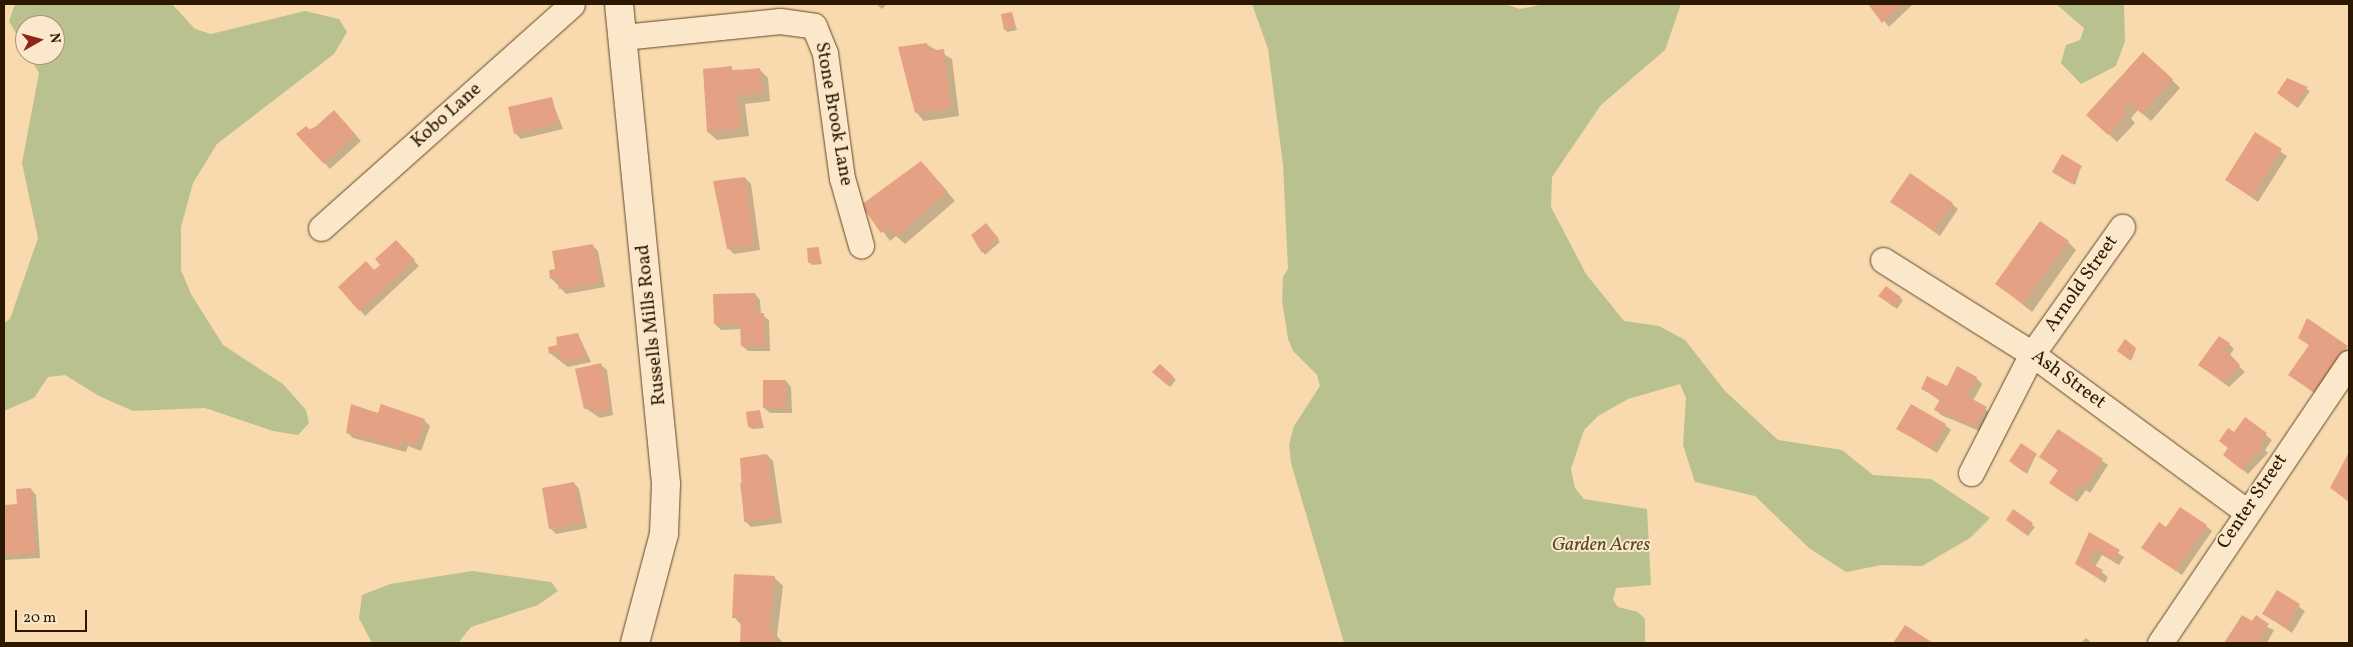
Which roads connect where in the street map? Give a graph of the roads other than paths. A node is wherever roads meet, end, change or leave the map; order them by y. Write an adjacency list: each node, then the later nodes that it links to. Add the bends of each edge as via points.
1 (572, 4): 5 (street, Kobo Lane)
2 (619, 4): 3 (main road, Russells Mills Road)
3 (623, 37): 6 (street, Stone Brook Lane, via 780,20 814,26 825,53 842,178); 12 (main road, Russells Mills Road, via 666,484 664,534)
4 (2122, 227): 8 (street, Arnold Street)
5 (321, 228)
6 (860, 245)
7 (1882, 260): 8 (street, Ash Street)
8 (2032, 354): 10 (street, Arnold Street); 11 (street, Ash Street)
9 (2349, 363): 11 (street, Center Street)
10 (1971, 473)
11 (2246, 511): 13 (street, Center Street)
12 (635, 643)
13 (2160, 643)

